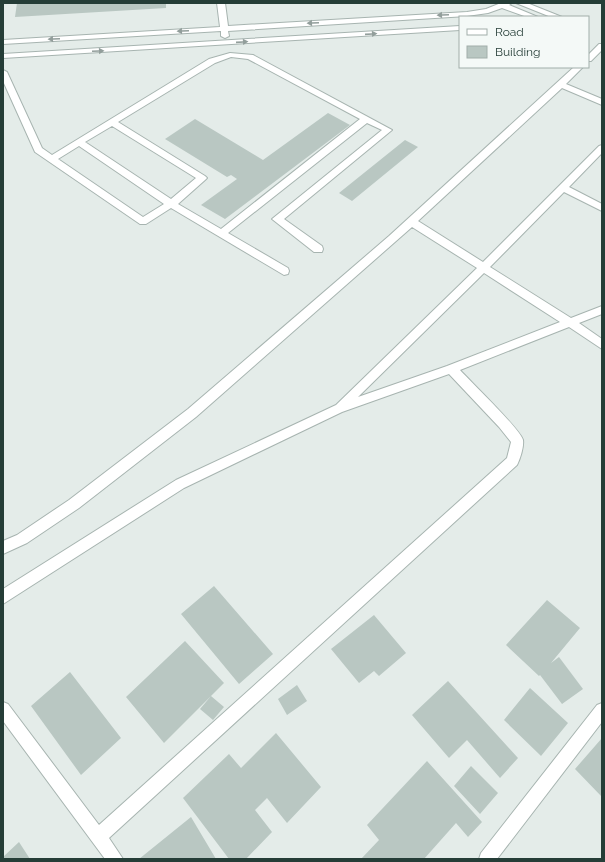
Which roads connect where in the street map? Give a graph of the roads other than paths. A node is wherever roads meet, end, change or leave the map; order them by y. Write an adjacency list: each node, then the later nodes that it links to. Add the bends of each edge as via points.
1 (221, 3): 7 (street)
2 (520, 3): 4 (street)
3 (506, 4): 5 (street); 7 (street, one-way to 7, via 488,11 467,14)
4 (544, 11): 6 (street)
5 (532, 16)
6 (556, 16)
7 (224, 28): 9 (street, one-way to 9); 10 (street)
8 (459, 28): 10 (street, one-way to 8)
9 (3, 42)
10 (226, 43): 12 (street, one-way to 10)
11 (602, 46): 13 (street)
12 (3, 56)
13 (589, 58)
14 (578, 68): 16 (street)
15 (3, 72): 22 (street, via 38,150)
16 (560, 84): 17 (street); 26 (street)
17 (602, 102)
18 (366, 119): 19 (street, via 250,57 230,55 212,61); 27 (street); 28 (street, via 388,130 277,219)
19 (112, 122): 20 (street); 24 (street, via 202,178)
20 (80, 143): 22 (street); 24 (street)
21 (602, 148): 23 (street)
22 (52, 159): 24 (street, via 143,222)
23 (563, 188): 25 (street); 29 (street)
24 (171, 204): 27 (street)
25 (602, 208)
26 (412, 222): 29 (street); 36 (street, via 192,413 74,504 22,539)
27 (221, 234): 30 (street)
28 (318, 249)
29 (483, 268): 32 (street); 35 (street)
30 (284, 271)
31 (602, 310): 32 (street)
32 (571, 323): 33 (street); 34 (street)
33 (602, 345)
34 (451, 369): 35 (street); 40 (street, via 517,441 513,461)
35 (338, 409): 37 (street, via 180,484)
36 (3, 548)
37 (3, 597)
38 (3, 709): 40 (street)
39 (602, 710): 42 (street)
40 (99, 836): 41 (street)
41 (115, 859)
42 (487, 859)

